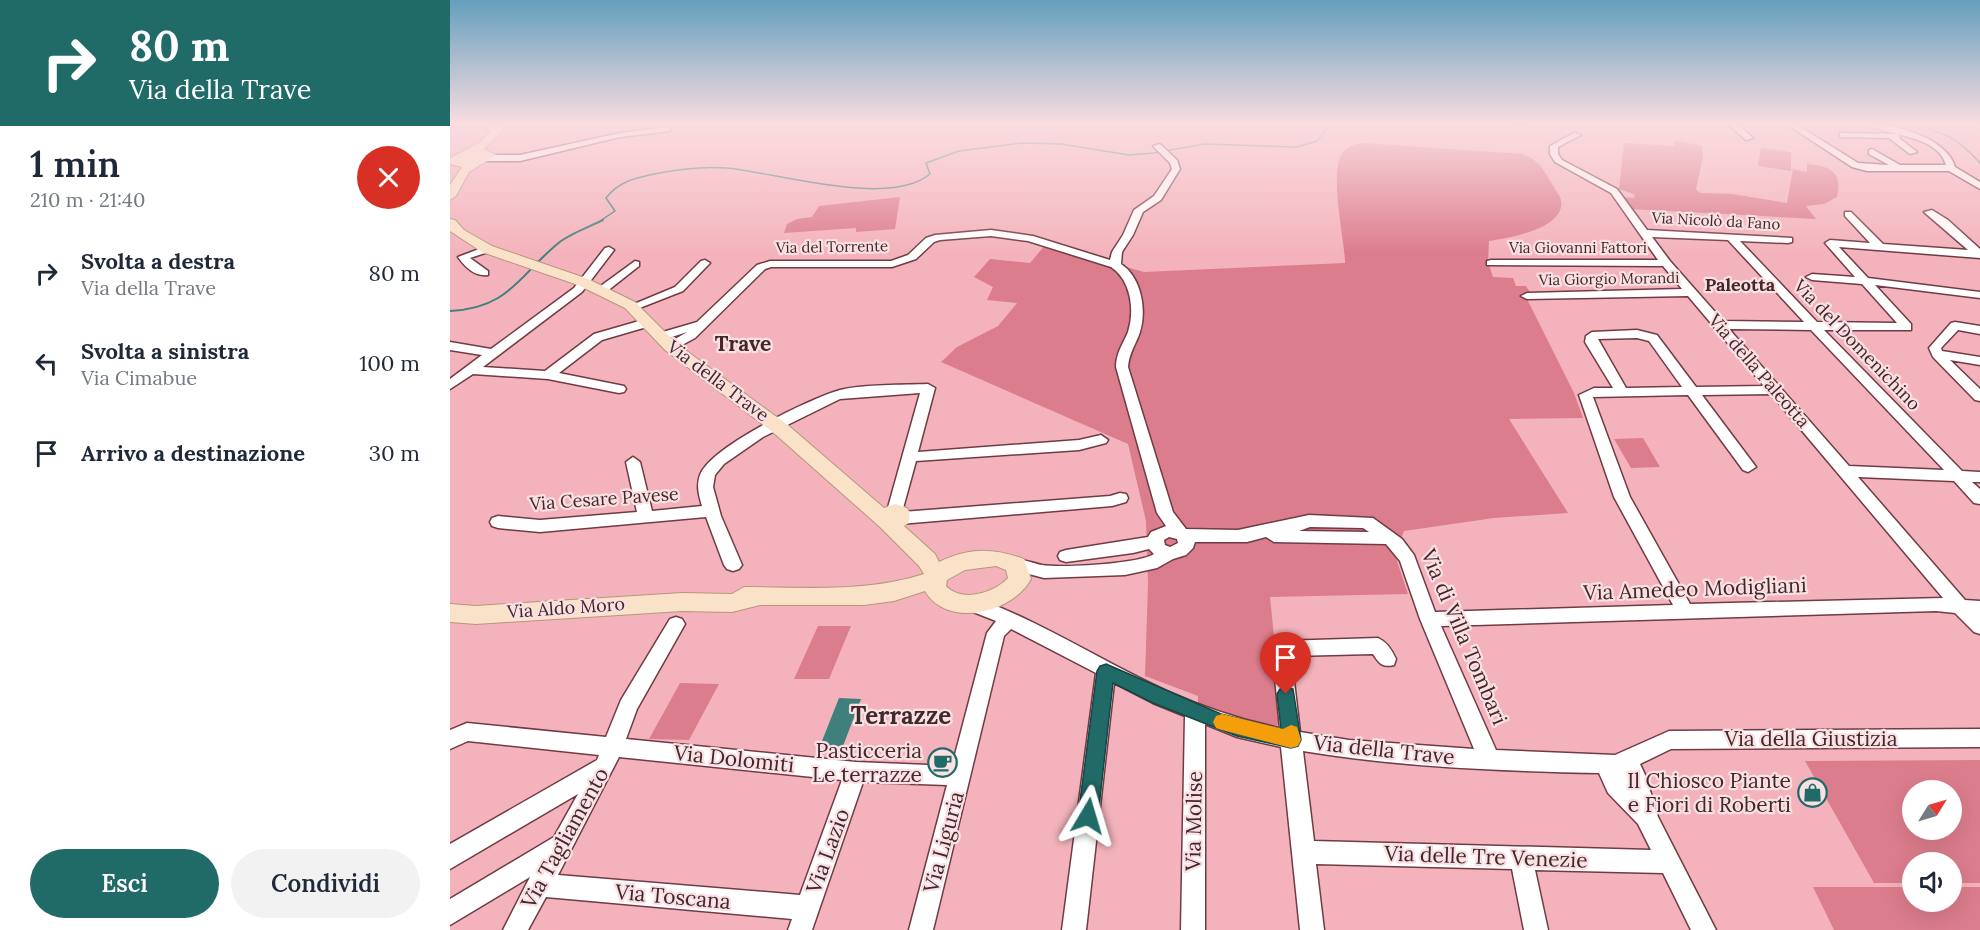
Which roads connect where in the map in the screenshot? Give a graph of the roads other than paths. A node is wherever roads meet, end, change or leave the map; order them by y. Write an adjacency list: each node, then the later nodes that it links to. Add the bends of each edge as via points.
1 (457, 166): 9 (main road)
2 (1175, 166): 24 (street, via 1158,198 1139,210)
3 (1565, 166): 13 (street, Via della Paleotta, via 1614,190)
4 (1859, 166): 6 (street)
5 (1896, 166): 6 (street)
6 (1899, 168): 7 (street)
7 (1952, 168): 8 (street)
8 (1980, 186)
9 (450, 196)
10 (1929, 212): 19 (street)
11 (1848, 214): 16 (street)
12 (450, 223): 17 (main road, Via della Trave, via 459,233)
13 (1643, 232): 14 (street, Via Nicolò da Fano); 22 (street, Via della Paleotta)
14 (1731, 237): 15 (street, Via Nicolò da Fano); 36 (street, Via del Domenichino)
15 (1788, 240)
16 (1880, 247): 19 (street); 27 (street, via 1830,243)
17 (487, 249): 25 (street, via 463,257); 28 (main road, Via della Trave)
18 (609, 250): 28 (street)
19 (1980, 254)
20 (705, 263): 33 (street, via 678,289)
21 (1491, 263): 22 (street, Via Giovanni Fattori)
22 (1666, 263): 30 (street, Via della Paleotta)
23 (635, 264): 29 (street)
24 (1114, 265): 38 (street, Via del Torrente, via 1018,236 992,233 930,240 912,257 892,264 770,264 761,267 687,338); 65 (street, via 1130,278 1136,315 1122,367)
25 (484, 273)
26 (1812, 277): 27 (street)
27 (1864, 281): 32 (street); 36 (street, via 1907,327)
28 (584, 282): 29 (main road, Via della Trave); 40 (street)
29 (602, 290): 33 (main road, Via della Trave)
30 (1691, 292): 31 (street, Via Giorgio Morandi); 35 (street, Via della Paleotta)
31 (1527, 296)
32 (1978, 298)
33 (633, 307): 34 (main road, Via della Trave)
34 (646, 323): 38 (main road, Via della Trave); 44 (street, via 598,337)
35 (1721, 325): 36 (street); 47 (street, Via della Paleotta)
36 (1814, 326): 57 (street, Via del Domenichino)
37 (1980, 330): 41 (street, via 1955,326 1935,348)
38 (666, 342): 51 (main road, Via della Trave)
39 (450, 346): 40 (street)
40 (495, 353): 43 (street)
41 (1937, 354): 42 (street); 50 (street)
42 (1980, 362)
43 (471, 370): 44 (street); 45 (street)
44 (548, 375): 46 (street)
45 (450, 385)
46 (619, 389)
47 (1776, 390): 48 (street); 56 (street, Via della Paleotta)
48 (1693, 391): 49 (street); 49 (street, via 1653,338 1640,334 1592,336 1591,342); 55 (street)
49 (1622, 392): 73 (street, via 1592,392 1585,397 1617,484)
50 (1979, 396)
51 (776, 425): 53 (street, via 844,393 928,388); 61 (street, via 713,463 704,486); 63 (main road, Via della Trave)
52 (1101, 440): 53 (street, via 1079,445)
53 (911, 457): 63 (street)
54 (633, 462): 62 (street)
55 (1748, 467)
56 (1845, 471): 57 (street); 72 (street, Via della Paleotta)
57 (1959, 476): 58 (street); 60 (street, Via del Domenichino)
58 (1980, 477)
59 (1120, 498): 63 (street)
60 (1980, 499)
61 (713, 511): 62 (street, Via Cesare Pavese); 67 (street)
62 (646, 517): 64 (street, Via Cesare Pavese, via 540,526)
63 (892, 518): 68 (main road, Via della Trave)
64 (498, 522)
65 (1170, 541): 66 (street); 69 (street, via 1151,564 1044,572); 77 (street, Via di Villa Tombari, via 1239,536 1388,538 1408,559)
66 (1066, 556)
67 (733, 565)
68 (934, 578): 69 (main road, via 959,562 997,558); 70 (main road, Via Aldo Moro); 70 (street, Via Aldo Moro, via 918,576); 71 (main road, Via della Trave, via 947,600)
69 (1014, 581): 71 (main road, Via della Trave, via 983,601); 76 (street, via 1007,610)
70 (894, 592): 75 (main road, Via Aldo Moro, via 757,597)
71 (966, 602): 76 (street, Via della Trave)
72 (1966, 606): 73 (street, Via Amedeo Modigliani); 78 (street, Via della Paleotta)
73 (1685, 612): 77 (street, Via Amedeo Modigliani)
74 (450, 613): 75 (main road, Via Aldo Moro)
75 (679, 613): 85 (street, Via Tagliamento, via 628,706)
76 (1009, 619): 80 (street, Via della Trave); 90 (street, Via Liguria, via 996,633)
77 (1429, 619): 86 (street, Via di Villa Tombari)
78 (1980, 627)
79 (1387, 659): 84 (street, via 1378,646 1281,649)
80 (1106, 671): 81 (street, Via della Trave); 101 (street)
81 (1195, 712): 84 (street, Via della Trave, via 1237,728); 102 (street, Via Molise)
82 (458, 736): 85 (street, Via Tagliamento)
83 (1980, 738): 89 (street, Via della Giustizia, via 1669,740 1645,751)
84 (1291, 740): 86 (street, Via della Trave); 92 (street)
85 (615, 746): 87 (street, Via Tagliamento); 88 (street, Via Dolomiti)
86 (1489, 759): 89 (street, Via della Trave, via 1569,764)
87 (605, 766): 91 (street, Via Tagliamento); 93 (street)
88 (856, 772): 90 (street, Via Dolomiti); 98 (street, Via Lazio)
89 (1621, 775): 95 (street)
90 (961, 776): 100 (street, Via Liguria)
91 (562, 844): 96 (street, Via Tagliamento); 97 (street)
92 (1303, 852): 94 (street, Via delle Tre Venezie); 103 (street)
93 (450, 857)
94 (1521, 858): 95 (street, Via delle Tre Venezie); 104 (street)
95 (1669, 862): 105 (street)
96 (539, 885): 98 (street, Via Toscana); 99 (street, Via Tagliamento)
97 (450, 913)
98 (803, 919)
99 (514, 930)
100 (921, 930)
101 (1074, 930)
102 (1193, 930)
103 (1312, 930)
104 (1536, 930)
105 (1704, 930)

